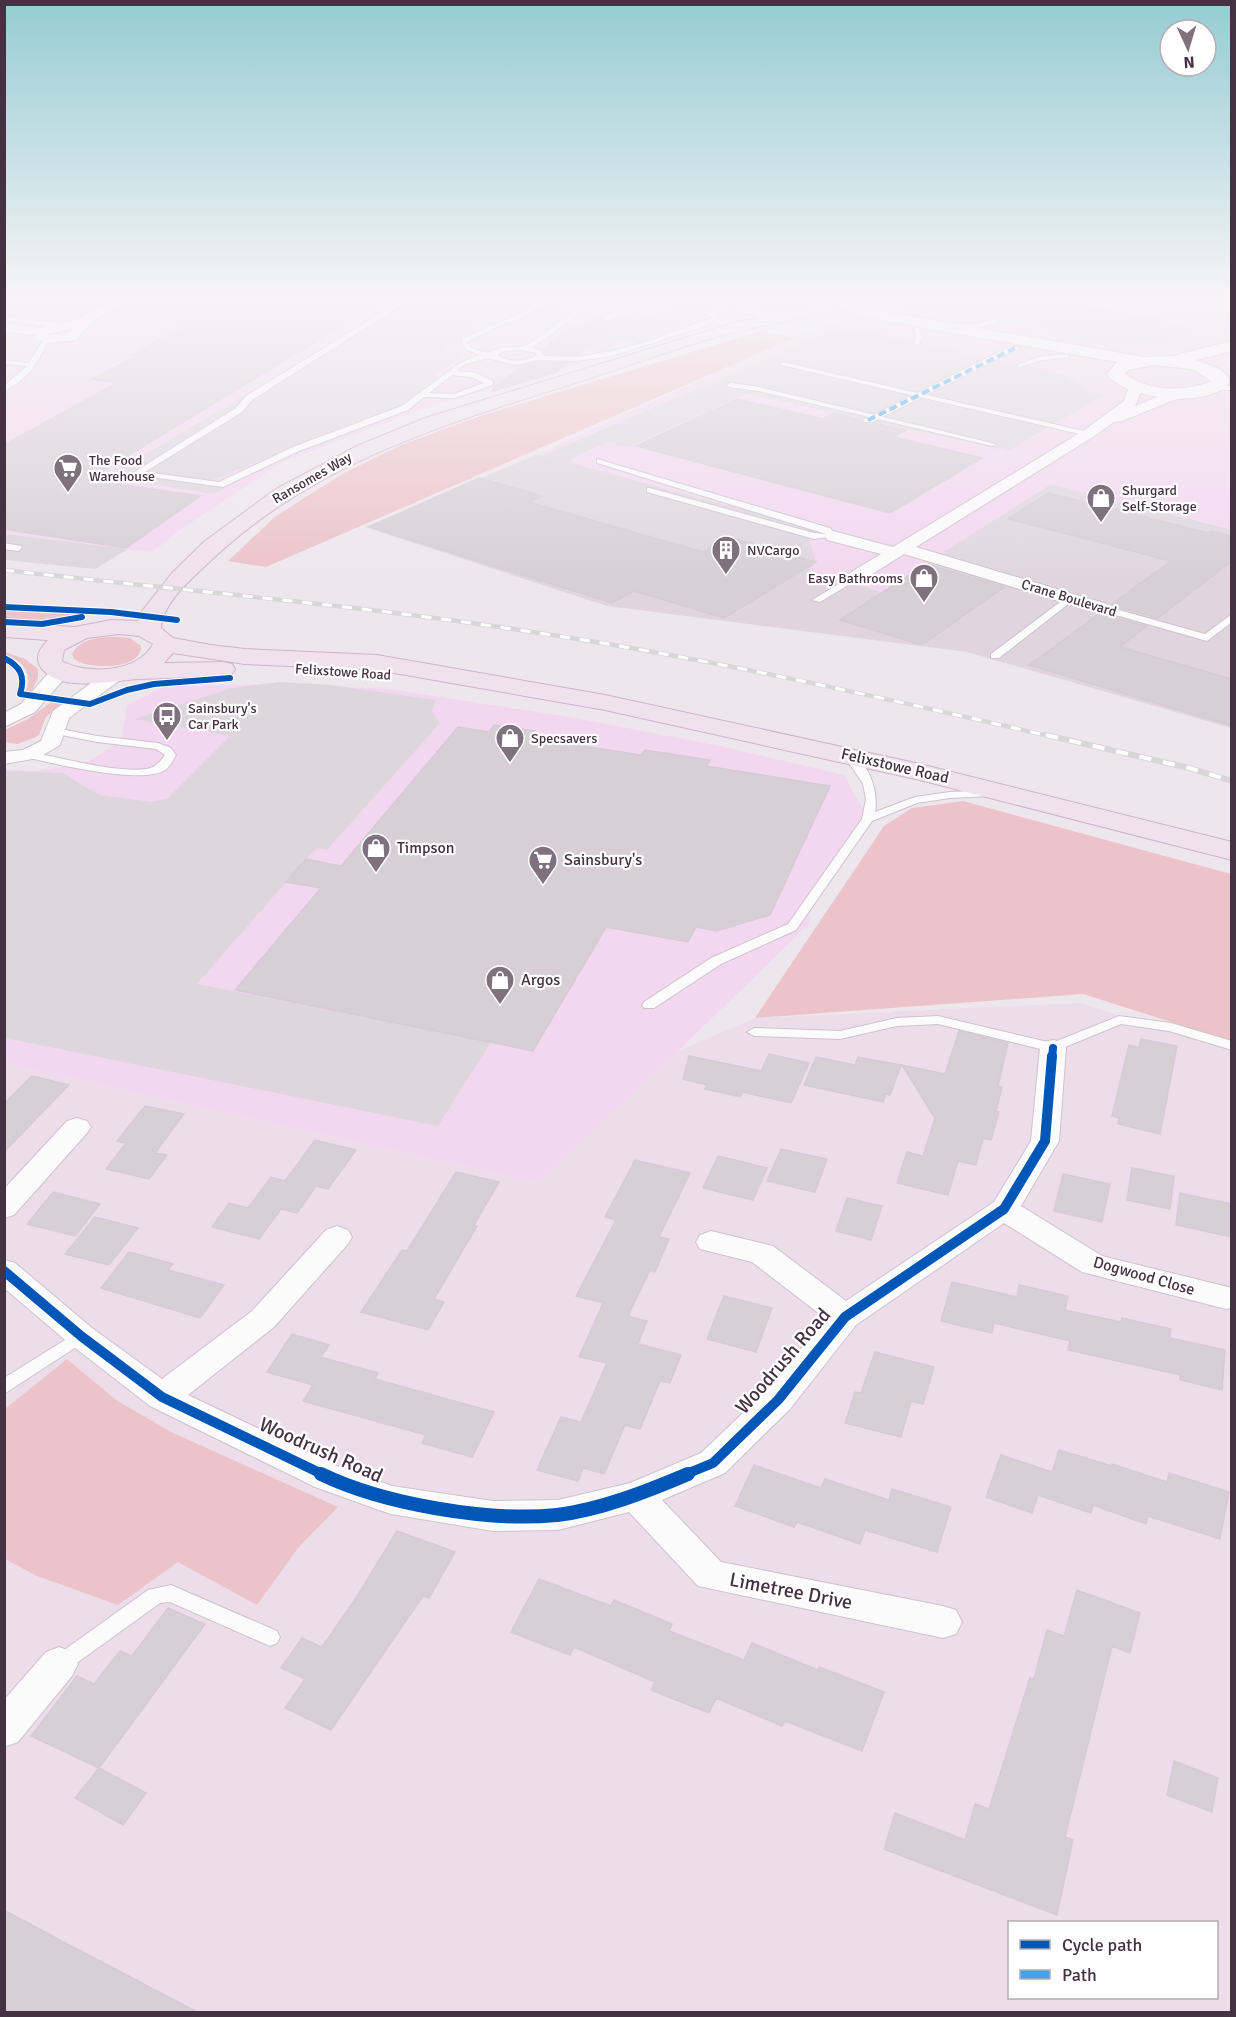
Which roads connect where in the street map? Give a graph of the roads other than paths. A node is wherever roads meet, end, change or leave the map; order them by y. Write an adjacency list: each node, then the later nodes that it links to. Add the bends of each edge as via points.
1 (257, 393): 9 (lane, via 238,410 137,473 220,485 296,449 405,408)
2 (463, 393): 9 (lane)
3 (510, 393): 22 (main road, Ransomes Way, via 320,471 261,508)
4 (775, 393): 11 (lane)
5 (912, 393): 10 (lane)
6 (924, 393): 10 (street)
7 (1134, 393): 12 (street, via 1128,404)
8 (1189, 393): 12 (street)
9 (424, 395)
10 (920, 395): 11 (street); 13 (lane)
11 (871, 418): 14 (lane)
12 (1106, 422): 13 (street)
13 (1088, 434): 20 (street)
14 (992, 444)
15 (600, 461): 17 (lane, via 827,530)
16 (650, 490): 17 (lane, via 814,536)
17 (833, 536): 20 (street, Crane Boulevard)
18 (4, 546): 19 (lane)
19 (18, 548)
20 (897, 550): 21 (street); 24 (street, Crane Boulevard)
21 (857, 576): 25 (lane)
22 (180, 578): 23 (main road, Ransomes Way); 29 (main road, Ransomes Way, via 138,608)
23 (165, 596): 30 (main road, Ransomes Way, via 150,616); 34 (main road, via 168,622 196,636)
24 (1071, 598): 26 (street, Crane Boulevard); 32 (lane)
25 (817, 600)
26 (1101, 608): 27 (lane, Crane Boulevard, via 1207,638)
27 (1232, 617)
28 (4, 630): 29 (main road)
29 (81, 633): 30 (main road, Felixstowe Road, via 119,627); 33 (main road, Ransomes Way, via 51,650)
30 (157, 637): 34 (main road, Felixstowe Road, via 255,657); 35 (main road, via 164,652 157,660)
31 (4, 647): 33 (main road)
32 (995, 656)
33 (55, 665): 35 (main road, Felixstowe Road, via 93,677); 37 (street, via 27,708)
34 (391, 665): 36 (main road, Felixstowe Road)
35 (120, 674): 36 (main road, Felixstowe Road, via 310,670); 38 (street, via 60,715)
36 (556, 694): 39 (main road, Felixstowe Road)
37 (4, 721)
38 (55, 731): 40 (street, via 53,741); 40 (lane, via 158,746 171,755 162,767 137,773)
39 (848, 754): 42 (main road, Felixstowe Road); 43 (lane, via 872,789)
40 (30, 755): 41 (street)
41 (4, 758)
42 (1008, 793): 43 (lane, via 915,801); 44 (main road, Felixstowe Road)
43 (868, 819): 45 (lane, via 792,927 716,962)
44 (1232, 851)
45 (649, 1005)
46 (754, 1032): 48 (lane, via 840,1035 897,1022 938,1020)
47 (1232, 1046): 48 (lane, via 1171,1027 1119,1020)
48 (1053, 1048): 51 (street, Woodrush Road, via 1046,1142)
49 (77, 1127): 50 (street)
50 (4, 1209)
51 (1004, 1209): 55 (street, Dogwood Close, via 1093,1264); 56 (street, Woodrush Road)
52 (337, 1237): 59 (street, via 263,1319)
53 (711, 1242): 56 (street, via 762,1254)
54 (4, 1271): 57 (street, Woodrush Road)
55 (1226, 1298)
56 (845, 1317): 60 (street, Woodrush Road, via 778,1400 713,1463)
57 (81, 1336): 58 (lane); 59 (street, Woodrush Road)
58 (4, 1387)
59 (162, 1396): 60 (street, Woodrush Road, via 327,1477 391,1500 503,1516 558,1515)
60 (636, 1496): 61 (street, Limetree Drive, via 711,1575)
61 (943, 1622)
62 (270, 1637): 63 (lane, via 171,1593 155,1596)
63 (59, 1665): 64 (street)
64 (4, 1729)

